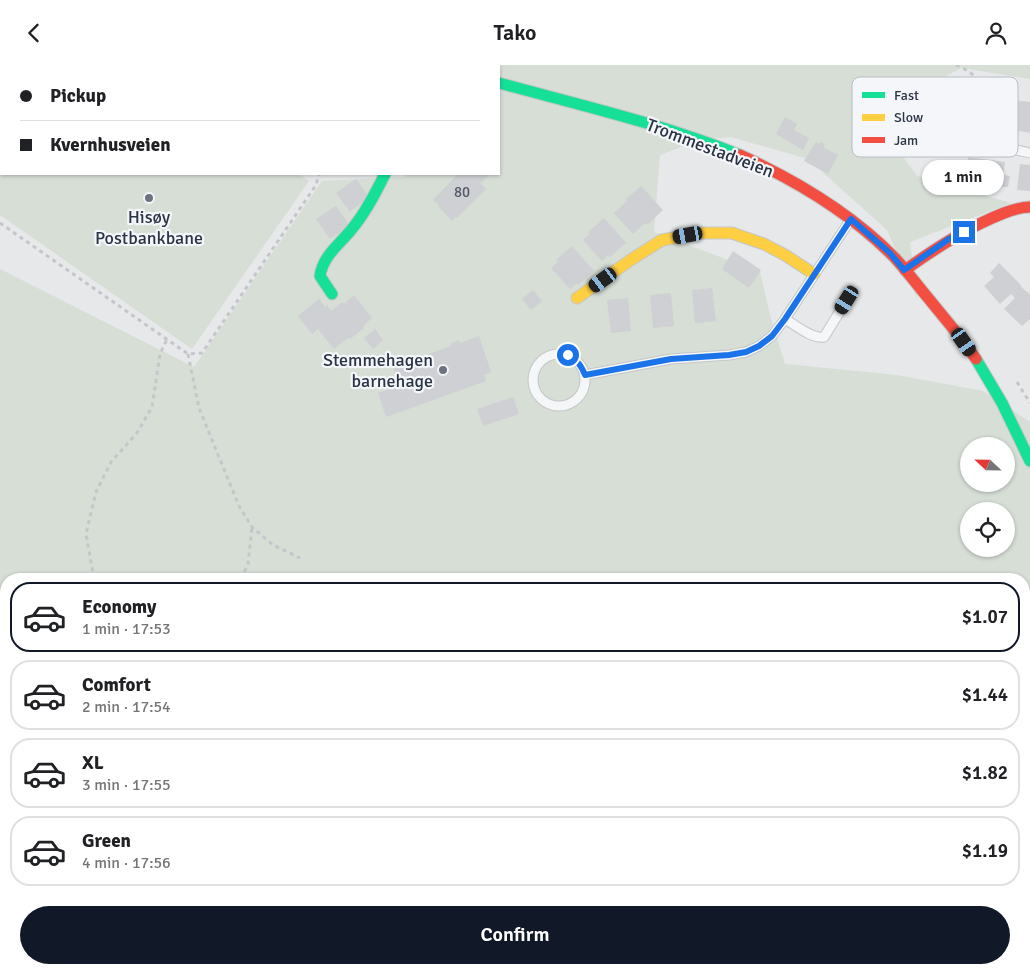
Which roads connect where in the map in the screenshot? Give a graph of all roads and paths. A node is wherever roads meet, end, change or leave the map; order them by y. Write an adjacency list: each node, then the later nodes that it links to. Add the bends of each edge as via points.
1 (956, 65): 2 (path)
2 (974, 77)
3 (500, 83): 7 (main road, Trommestadveien, via 599,109 733,153 808,190)
4 (319, 175): 16 (path, via 316,185 202,353)
5 (384, 175): 11 (main road, via 356,226 321,267 320,276)
6 (1030, 207): 9 (main road, via 994,216 949,239)
7 (851, 219): 9 (main road, Trommestadveien, via 890,253); 10 (lane)
8 (0, 223): 15 (path)
9 (904, 270): 18 (main road, Trommestadveien, via 954,328 983,370)
10 (814, 274): 12 (main road, via 764,244 732,233 702,233 662,240); 14 (lane)
11 (332, 294)
12 (577, 298)
13 (847, 300): 14 (lane, via 824,337 813,336)
14 (785, 319): 17 (lane, via 772,336 746,352 671,359)
15 (167, 339): 16 (path); 21 (path, via 160,354 152,407 137,433 112,462 96,492 86,534)
16 (188, 354): 19 (path, via 199,408 239,506)
17 (585, 375): 17 (lane, via 583,391 572,403 564,406 555,406 540,398 533,383 537,366 550,355 568,355 581,366)
18 (1030, 461)
19 (252, 527): 20 (path, via 273,545); 22 (path, via 248,564)
20 (300, 558)
21 (93, 573)
22 (244, 573)

